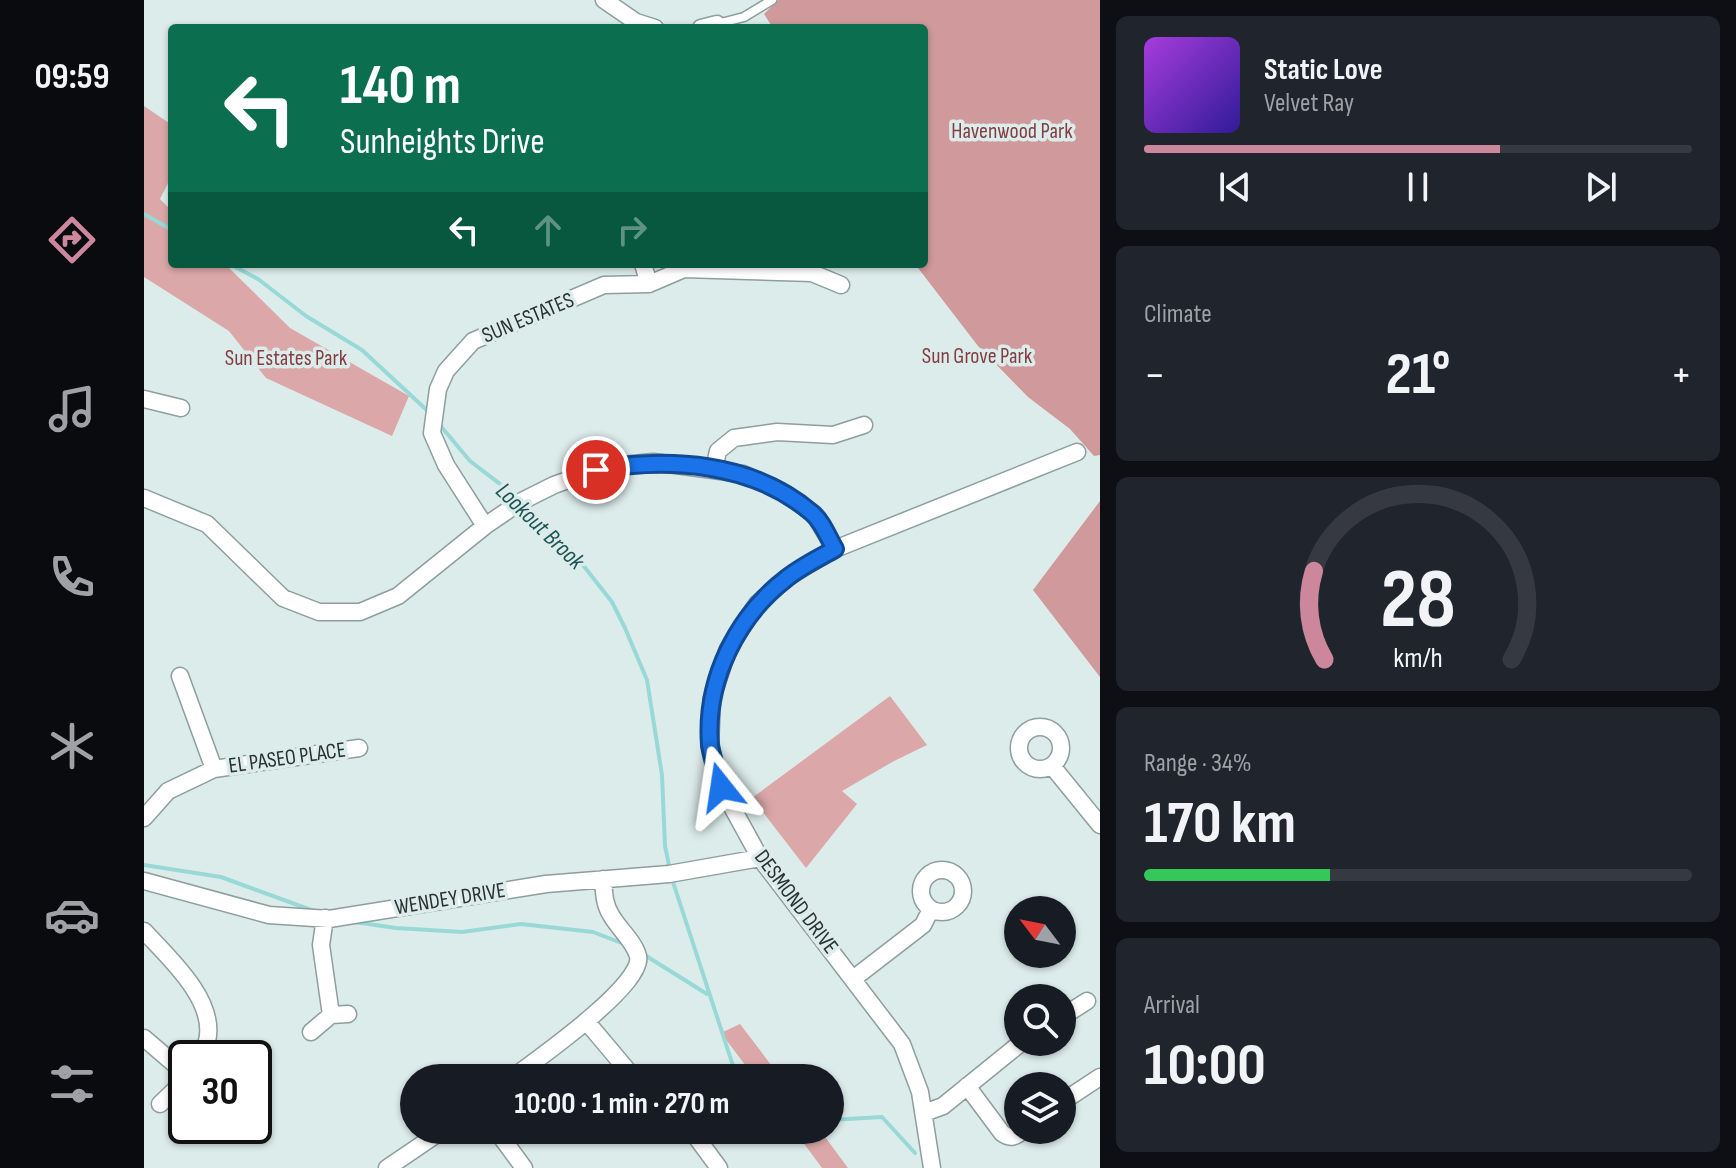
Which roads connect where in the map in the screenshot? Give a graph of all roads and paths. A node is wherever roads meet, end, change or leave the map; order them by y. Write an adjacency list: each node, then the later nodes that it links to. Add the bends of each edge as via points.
1 (604, 0): 3 (street)
2 (772, 0): 4 (lane, via 744,17)
3 (642, 24)
4 (717, 24)
5 (644, 268): 6 (street)
6 (649, 284): 7 (street, via 684,269 812,273); 14 (street, SUN ESTATES, via 604,285 505,326 473,341 446,371 432,433)
7 (841, 285)
8 (144, 399): 9 (street)
9 (181, 408)
10 (864, 425): 12 (street, via 833,435 777,432 734,438 718,451)
11 (1077, 452): 15 (street, DESMOND DRIVE)
12 (714, 469): 14 (street, via 653,462 596,470 520,502); 15 (street, via 743,474 781,491 814,514)
13 (144, 498): 14 (street, via 207,524 283,598 319,612 360,612 398,596)
14 (485, 526)
15 (835, 549): 22 (street, DESMOND DRIVE, via 789,576 757,604 728,649 712,698 710,746 721,787)
16 (180, 676): 19 (street, EL PASEO PLACE)
17 (359, 748): 19 (street, EL PASEO PLACE)
18 (1052, 766): 21 (street)
19 (214, 769): 20 (street, EL PASEO PLACE, via 168,791)
20 (144, 818)
21 (1100, 825)
22 (760, 858): 23 (street, WENDEY DRIVE); 28 (street, DESMOND DRIVE)
23 (603, 879): 26 (street, WENDEY DRIVE); 31 (street, via 605,902 638,956 638,967)
24 (144, 881): 26 (street, WENDEY DRIVE, via 269,915)
25 (931, 909): 28 (street, via 923,925)
26 (325, 918): 32 (street, via 321,945 340,1014)
27 (144, 931): 34 (street, via 181,971 205,1009)
28 (853, 979): 44 (street, DESMOND DRIVE, via 902,1044)
29 (1087, 1001): 30 (street)
30 (1076, 1008)
31 (586, 1021): 37 (street); 38 (street)
32 (311, 1032)
33 (144, 1038): 36 (street)
34 (207, 1040)
35 (1004, 1056): 40 (street)
36 (168, 1060)
37 (530, 1064)
38 (622, 1064)
39 (1100, 1077): 41 (street)
40 (967, 1086): 44 (street, via 943,1106); 45 (street)
41 (1076, 1093)
42 (168, 1096): 43 (street)
43 (160, 1104)
44 (924, 1113): 52 (street, DESMOND DRIVE)
45 (1004, 1134)
46 (422, 1144): 49 (street)
47 (506, 1144): 50 (street)
48 (701, 1144): 51 (street)
49 (387, 1168)
50 (524, 1168)
51 (719, 1168)
52 (932, 1168)

